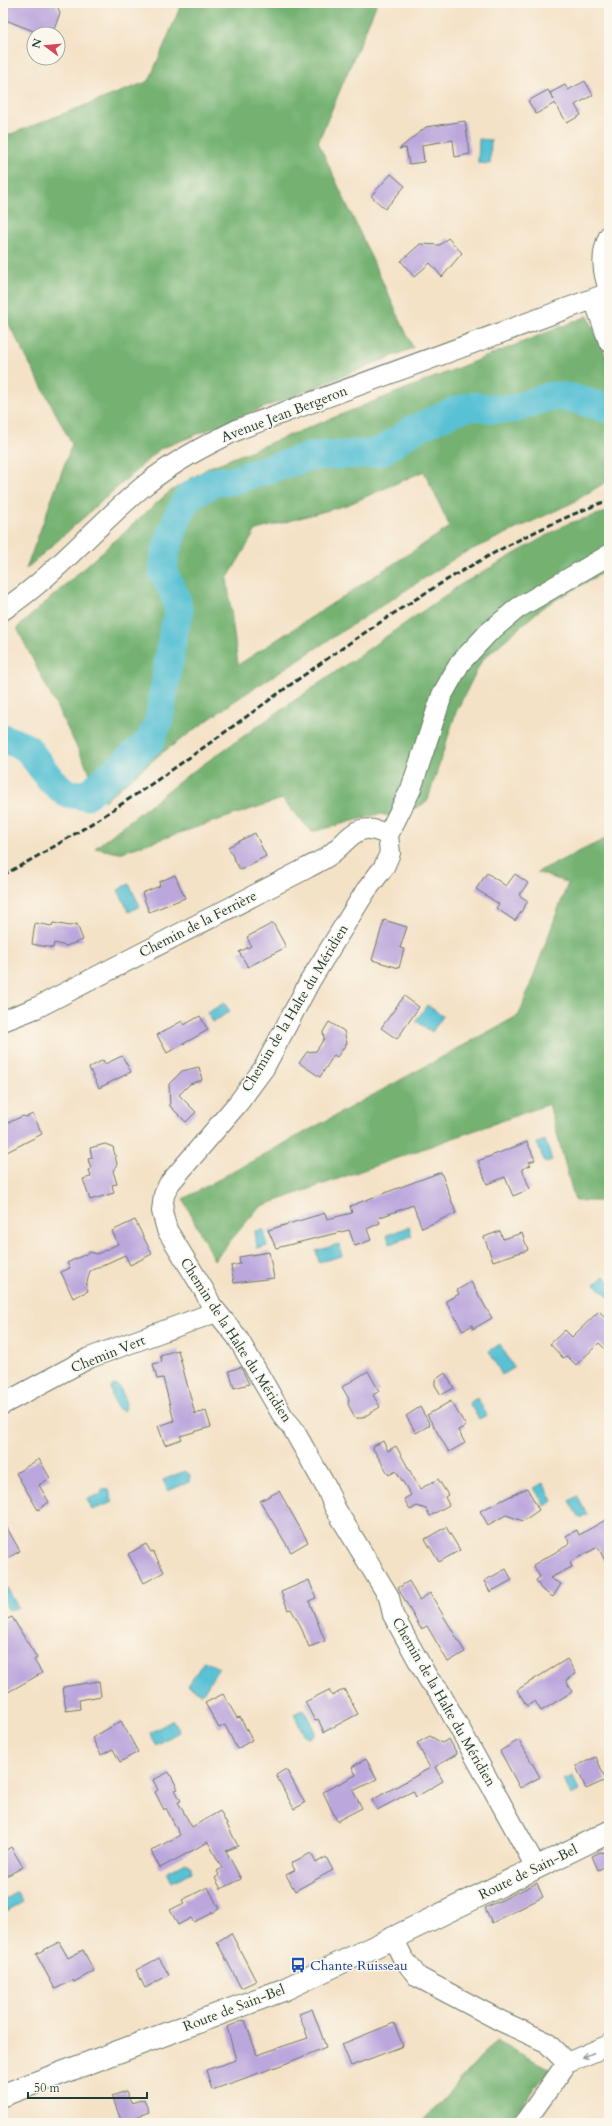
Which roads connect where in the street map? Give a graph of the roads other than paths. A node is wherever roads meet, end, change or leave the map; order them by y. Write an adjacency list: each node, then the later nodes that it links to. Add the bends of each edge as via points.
1 (609, 236): 2 (street, via 602,256)
2 (604, 293): 3 (street); 5 (street, Avenue Jean Bergeron, via 239,429 197,450 145,484 38,584)
3 (609, 342)
4 (609, 555): 6 (street, via 518,608 488,633 460,663 442,695 412,789)
5 (3, 610)
6 (388, 835): 7 (street, Chemin de la Ferrière, via 370,828 361,830 346,838 331,854 307,868 36,1008); 8 (street, Chemin de la Halte du Méridien, via 390,853 384,867 365,892 310,981 264,1068 239,1102 176,1174 164,1195 162,1210 167,1230)
7 (3, 1021)
8 (216, 1312): 9 (street, Chemin Vert, via 89,1358); 11 (street, Chemin de la Halte du Méridien, via 225,1319 237,1337 284,1418 292,1427 335,1508 389,1597 393,1615 429,1680 439,1691)
9 (3, 1404)
10 (609, 1832): 11 (main road, Route de Sain-Bel)
11 (536, 1867): 12 (main road, Route de Sain-Bel)
12 (393, 1938): 14 (street, via 403,1958 418,1977 546,2042); 15 (main road, Route de Sain-Bel, via 283,1990)
13 (609, 2046): 14 (street, one-way to 14)
14 (567, 2063): 16 (street)
15 (3, 2095)
16 (524, 2123)

